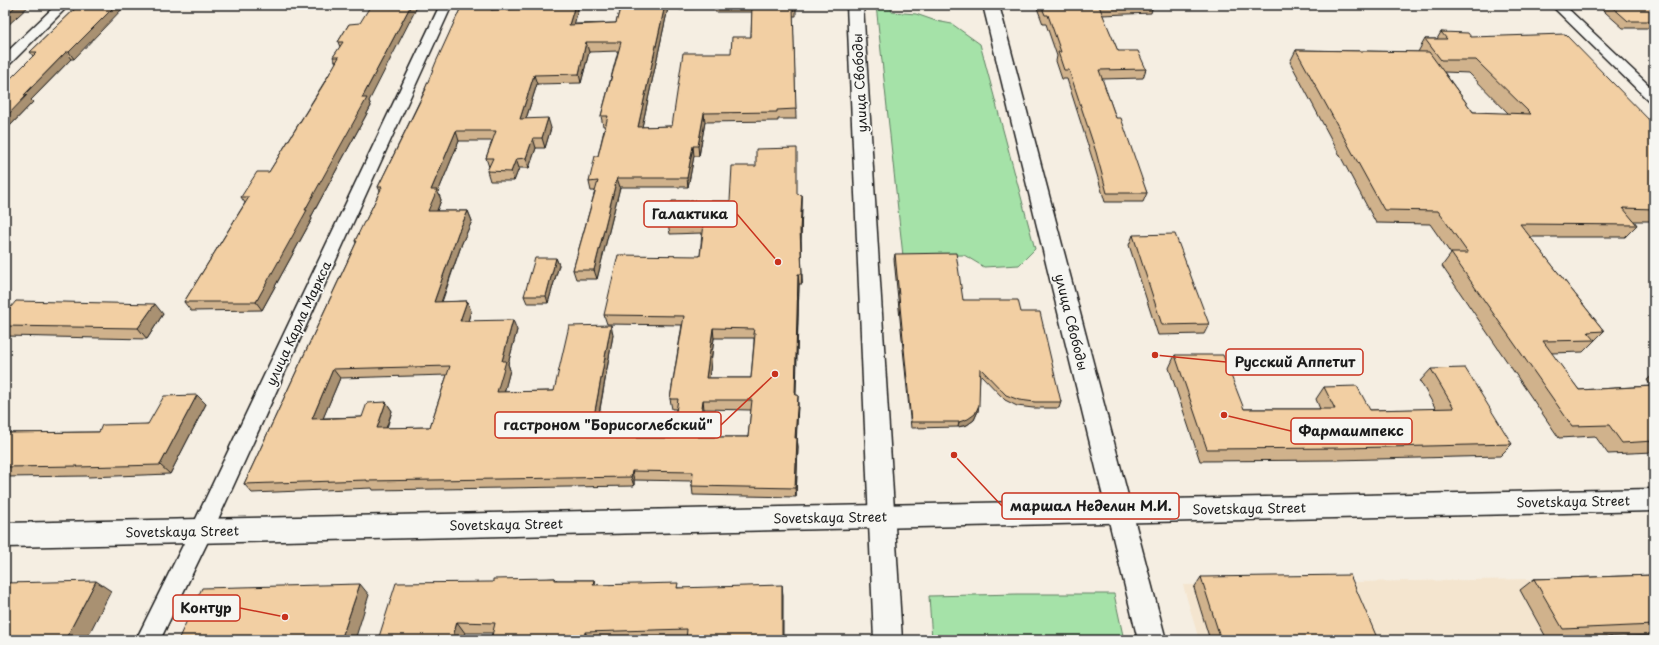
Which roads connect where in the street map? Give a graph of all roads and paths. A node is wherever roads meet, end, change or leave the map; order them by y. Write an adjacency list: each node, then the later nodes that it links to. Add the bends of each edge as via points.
1 (63, 5): 6 (street)
2 (446, 5): 11 (street, улица Карла Маркса)
3 (855, 5): 10 (main road, улица Свободы)
4 (991, 5): 9 (main road, улица Свободы)
5 (1557, 5): 7 (street)
6 (5, 61)
7 (1654, 98)
8 (1654, 500): 9 (main road, Sovetskaya Street)
9 (1120, 511): 10 (main road, Sovetskaya Street); 15 (main road, улица Свободы)
10 (882, 516): 11 (main road, Sovetskaya Street); 14 (main road, улица Свободы)
11 (202, 530): 12 (main road, Sovetskaya Street); 13 (street, улица Карла Маркса)
12 (5, 535)
13 (148, 640)
14 (888, 640)
15 (1152, 640)

